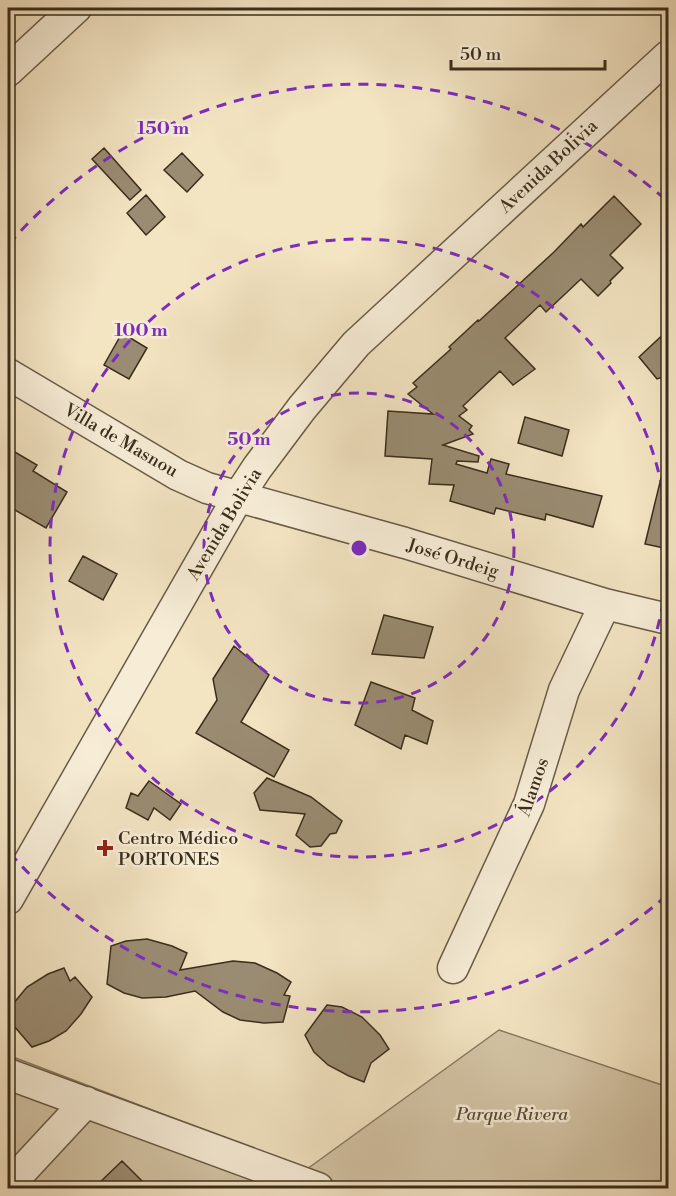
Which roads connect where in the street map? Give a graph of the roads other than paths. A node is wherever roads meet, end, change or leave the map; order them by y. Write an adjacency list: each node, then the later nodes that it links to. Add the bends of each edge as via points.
1 (76, 8): 3 (street)
2 (669, 57): 5 (street, Avenida Bolivia, via 356,344 302,408)
3 (8, 71)
4 (8, 374): 5 (street, Villa de Masnou, via 178,475)
5 (238, 497): 6 (street, José Ordeig); 8 (street, Avenida Bolivia)
6 (605, 604): 7 (street, José Ordeig); 9 (street, Álamos, via 564,690 529,804)
7 (669, 620)
8 (8, 899)
9 (453, 968)
10 (8, 1074): 11 (street)
11 (86, 1102): 12 (street); 13 (street)
12 (8, 1186)
13 (318, 1188)

